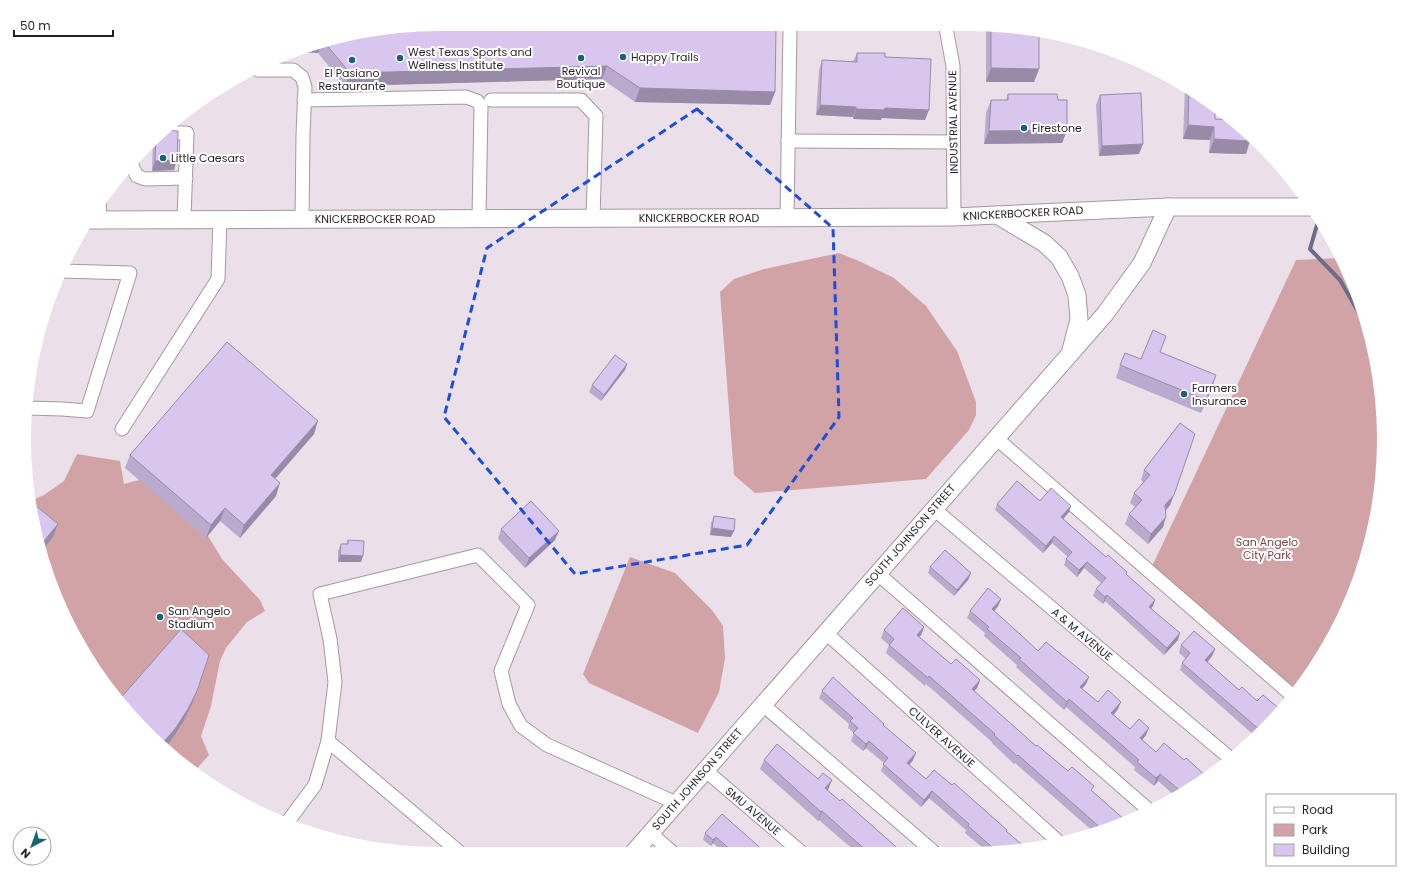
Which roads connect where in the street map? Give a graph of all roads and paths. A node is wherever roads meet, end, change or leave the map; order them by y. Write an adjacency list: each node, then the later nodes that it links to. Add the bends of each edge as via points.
1 (790, 31): 7 (street)
2 (946, 31): 8 (street, INDUSTRIAL AVENUE, via 952,66)
3 (266, 70): 4 (street, via 293,70 302,77 305,87)
4 (304, 100): 16 (street, via 466,96 477,101 481,106); 20 (street)
5 (491, 100): 17 (street, via 581,100 596,116)
6 (169, 133): 10 (street, via 187,133)
7 (788, 141): 8 (street); 14 (street)
8 (953, 142): 15 (street, INDUSTRIAL AVENUE)
9 (133, 169): 10 (street, via 137,176 145,179)
10 (186, 178): 18 (street)
11 (1168, 207): 12 (main road, KNICKERBOCKER ROAD); 13 (main road, KNICKERBOCKER ROAD); 23 (main road, SOUTH JOHNSON STREET, via 1142,263 1105,314)
12 (1305, 207)
13 (997, 215): 15 (main road, KNICKERBOCKER ROAD); 23 (main road, via 1044,243 1059,257 1070,276 1077,295 1079,320)
14 (787, 217): 15 (main road, KNICKERBOCKER ROAD); 17 (main road, KNICKERBOCKER ROAD)
15 (954, 217)
16 (480, 218): 17 (main road, KNICKERBOCKER ROAD); 20 (main road, KNICKERBOCKER ROAD)
17 (593, 218)
18 (184, 219): 19 (main road, KNICKERBOCKER ROAD); 21 (main road, KNICKERBOCKER ROAD)
19 (220, 219): 20 (main road, KNICKERBOCKER ROAD); 25 (street, via 218,279)
20 (302, 219)
21 (95, 220)
22 (67, 271): 24 (street, via 130,273 87,411)
23 (1070, 354): 26 (main road, SOUTH JOHNSON STREET)
24 (32, 408)
25 (122, 429)
26 (996, 438): 27 (main road, SOUTH JOHNSON STREET); 30 (street)
27 (934, 509): 28 (main road, SOUTH JOHNSON STREET); 33 (street, A & M AVENUE)
28 (877, 573): 29 (main road, SOUTH JOHNSON STREET); 36 (street)
29 (825, 632): 31 (main road, SOUTH JOHNSON STREET); 39 (street, CULVER AVENUE)
30 (1289, 692)
31 (762, 704): 34 (main road, SOUTH JOHNSON STREET); 44 (street)
32 (328, 741): 35 (street, via 335,682 330,639 320,594 478,555 528,605 501,671 509,704 521,726 547,746); 37 (street, via 315,785); 40 (street)
33 (1227, 755)
34 (705, 770): 35 (main road, SOUTH JOHNSON STREET); 43 (street, SMU AVENUE)
35 (676, 803): 38 (main road, SOUTH JOHNSON STREET)
36 (1145, 807)
37 (290, 819)
38 (650, 833): 41 (main road, SOUTH JOHNSON STREET); 42 (street)
39 (1054, 838)
40 (453, 847)
41 (638, 847)
42 (666, 847)
43 (795, 847)
44 (928, 847)

